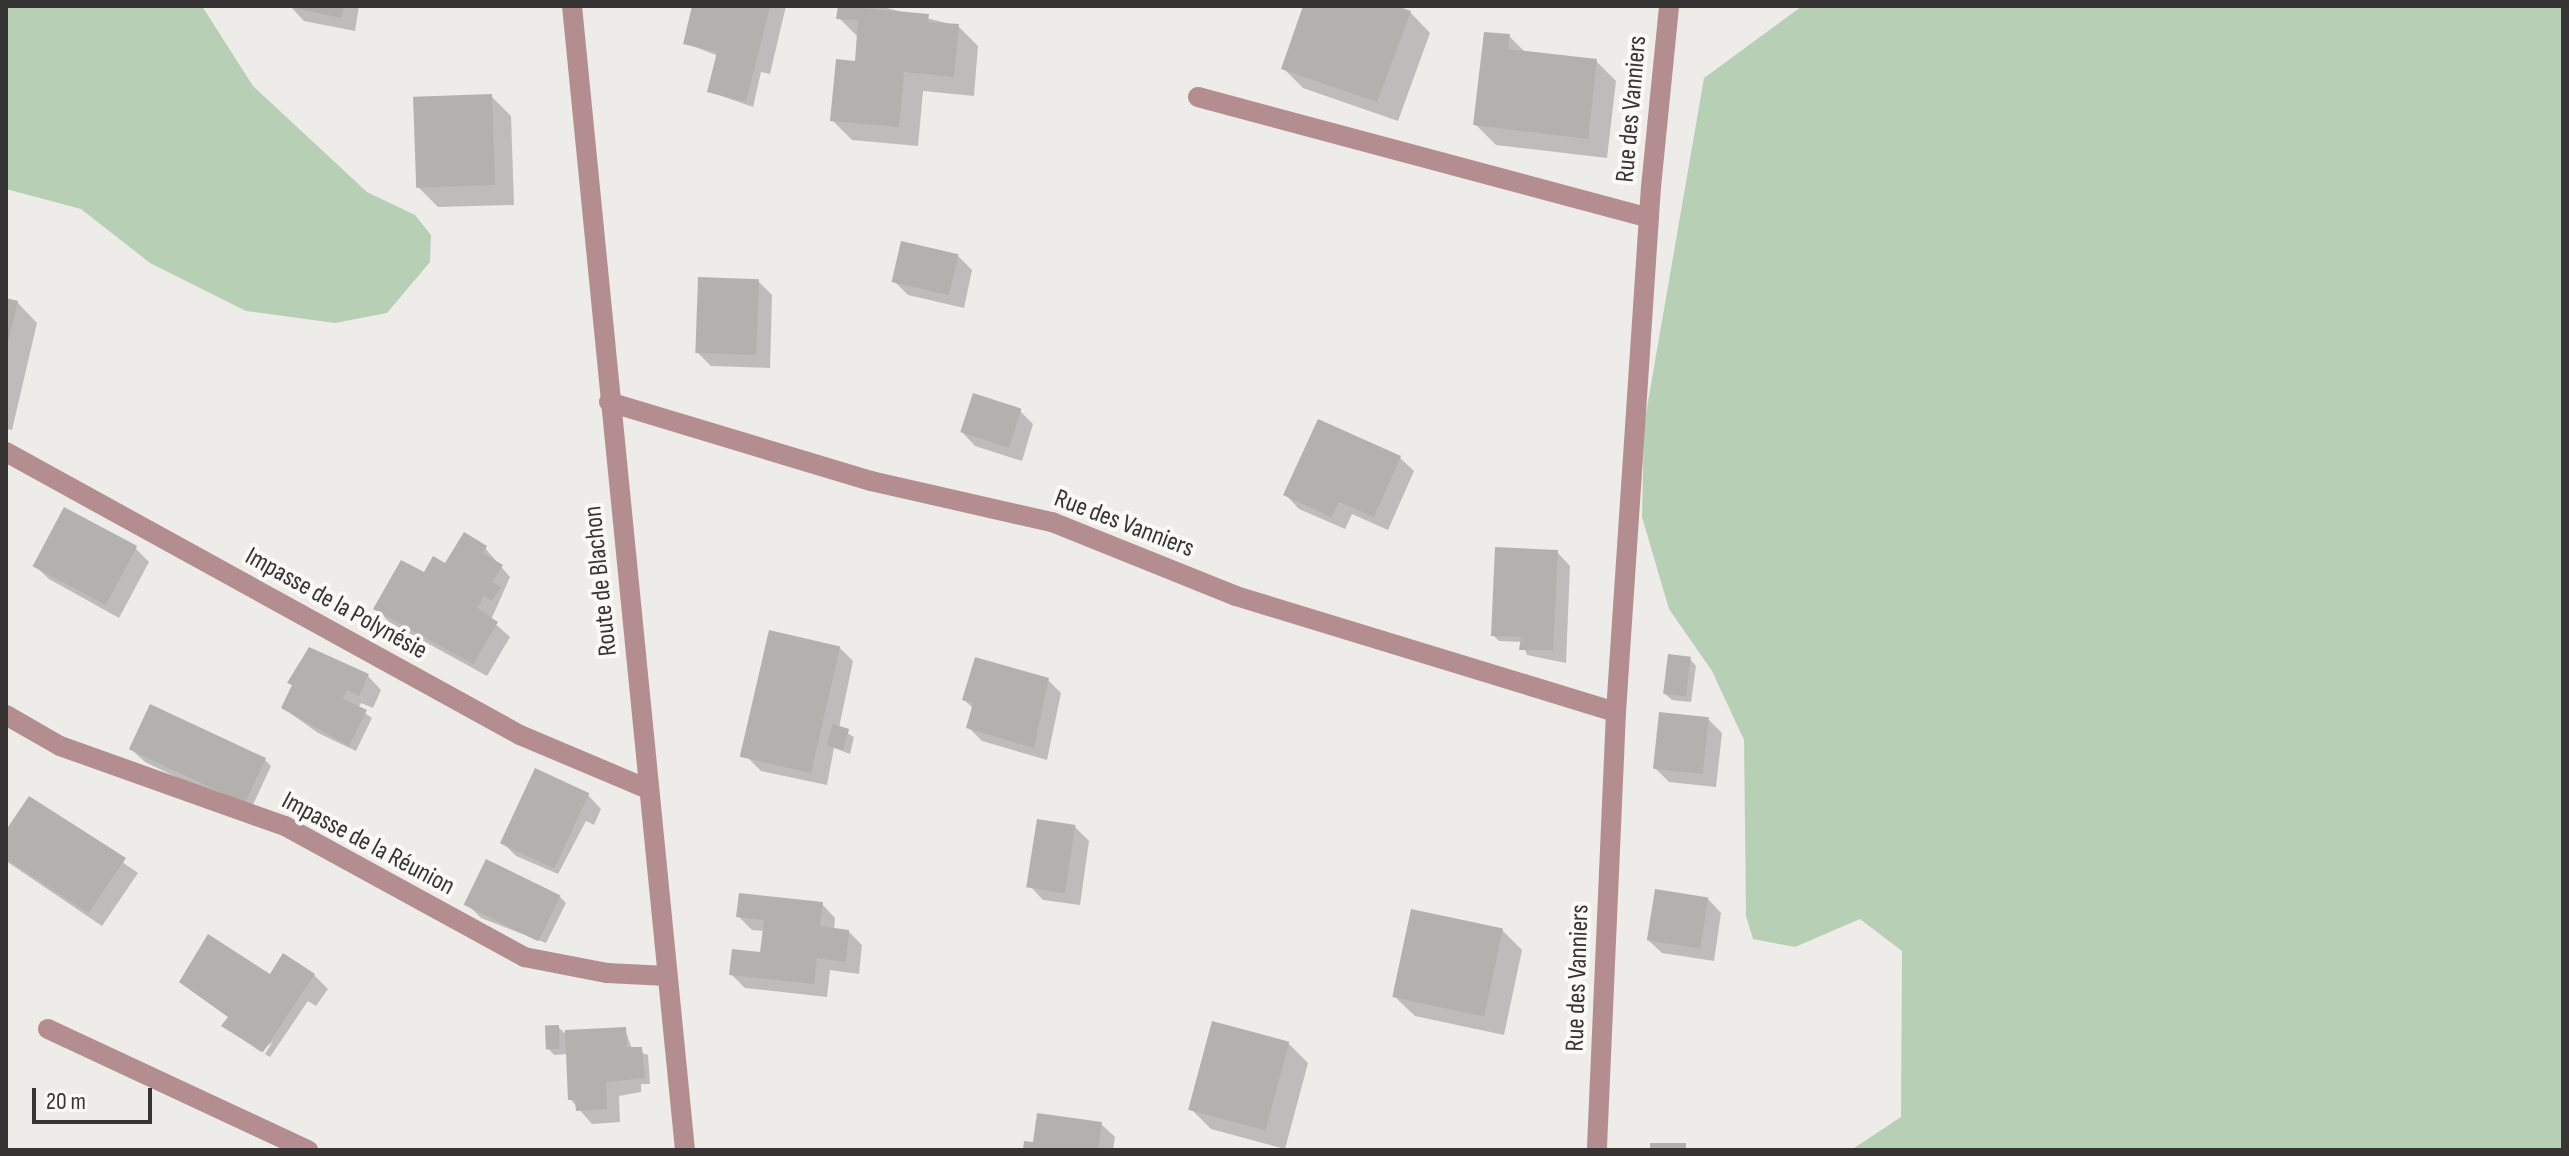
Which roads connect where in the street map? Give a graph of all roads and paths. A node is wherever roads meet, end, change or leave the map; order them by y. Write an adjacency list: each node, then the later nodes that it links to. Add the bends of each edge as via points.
1 (572, 6): 5 (street, Route de Blachon)
2 (1669, 6): 4 (street, Rue des Vanniers)
3 (1198, 97): 4 (street, Rue des Vanniers)
4 (1649, 218): 7 (street, Rue des Vanniers)
5 (609, 402): 7 (street, Rue des Vanniers, via 871,481 1052,522 1236,596); 9 (street, Route de Blachon)
6 (6, 452): 9 (street, Impasse de la Polynésie, via 520,735)
7 (1616, 712): 14 (street, Rue des Vanniers)
8 (6, 715): 10 (street, Impasse de la Réunion, via 60,746 285,826 524,957 607,973)
9 (648, 789): 10 (street, Route de Blachon)
10 (667, 976): 13 (street, Route de Blachon)
11 (48, 1029): 12 (street)
12 (308, 1150)
13 (685, 1150)
14 (1597, 1150)

